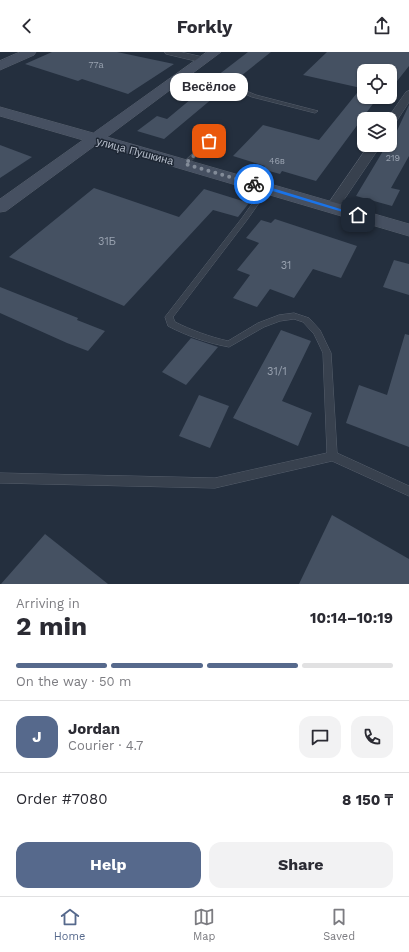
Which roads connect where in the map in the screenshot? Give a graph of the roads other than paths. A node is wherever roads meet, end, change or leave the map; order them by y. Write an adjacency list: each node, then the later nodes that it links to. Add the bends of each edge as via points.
1 (30, 52): 4 (street)
2 (169, 52): 3 (street)
3 (209, 56): 5 (street)
4 (0, 66)
5 (183, 75): 8 (lane); 10 (street)
6 (408, 99): 9 (street)
7 (0, 111): 10 (street, улица Пушкина)
8 (315, 111)
9 (397, 114)
10 (95, 140): 13 (street, улица Пушкина); 15 (street)
11 (209, 141): 13 (lane)
12 (370, 152): 16 (street)
13 (185, 164): 14 (street, улица Пушкина)
14 (268, 188): 16 (street, улица Пушкина); 18 (lane, via 169,320 171,324 183,330 229,344 261,325 279,318 294,316 306,320 317,332 327,352)
15 (0, 207)
16 (332, 207): 17 (street, улица Пушкина)
17 (409, 230)
18 (332, 456): 19 (lane, via 215,483); 20 (lane)
19 (0, 478)
20 (409, 492)

